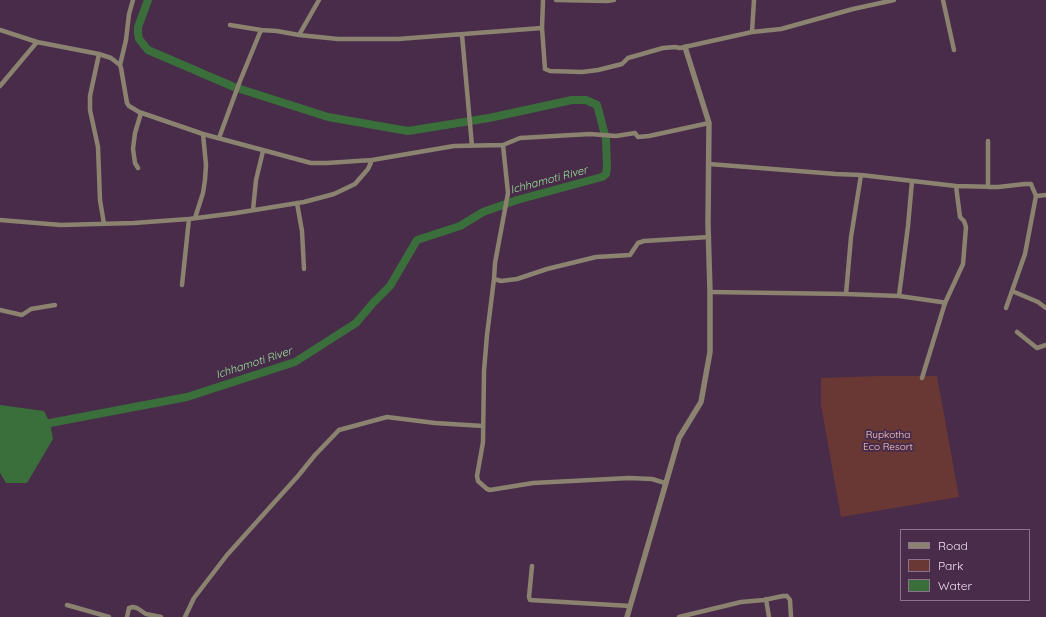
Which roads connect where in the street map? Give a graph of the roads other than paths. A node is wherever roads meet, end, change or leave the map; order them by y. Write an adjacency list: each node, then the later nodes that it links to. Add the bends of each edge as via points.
1 (133, 0): 20 (street)
2 (319, 0): 14 (street)
3 (543, 0): 10 (street)
4 (556, 0): 5 (street)
5 (614, 0)
6 (754, 0): 13 (street)
7 (894, 0): 13 (street, via 781,29)
8 (943, 0): 18 (street)
9 (230, 24): 12 (street)
10 (542, 28): 15 (street); 17 (street, via 545,68 550,71 598,70 622,64 628,58 663,48)
11 (0, 30): 16 (street)
12 (260, 30): 14 (street); 25 (street)
13 (752, 32): 17 (street)
14 (299, 35): 15 (street, via 338,39)
15 (462, 35): 28 (street)
16 (37, 42): 19 (street); 21 (street)
17 (685, 47): 23 (street)
18 (954, 50)
19 (99, 54): 20 (street); 44 (street, via 90,96 90,110 98,147 100,200)
20 (120, 65): 22 (street, via 127,103)
21 (0, 86)
22 (141, 113): 24 (street); 32 (street, via 133,149)
23 (709, 123): 27 (street, via 649,136 590,134 520,138); 31 (street)
24 (203, 134): 25 (street); 41 (street, via 205,180)
25 (219, 138): 29 (street)
26 (988, 141): 36 (street)
27 (503, 145): 28 (street); 47 (street, via 508,193)
28 (472, 146): 30 (street, via 430,149)
29 (263, 151): 30 (street, via 311,163); 40 (street, via 256,180)
30 (372, 160): 39 (street, via 355,184 334,194)
31 (709, 164): 33 (street); 45 (street)
32 (138, 168)
33 (861, 175): 34 (street); 51 (street, via 851,238)
34 (912, 181): 35 (street); 52 (street)
35 (956, 186): 36 (street); 53 (street, via 960,217 966,227 962,264)
36 (988, 187): 38 (street, via 1031,184)
37 (1046, 195): 38 (street)
38 (1036, 196): 49 (street, via 1025,254)
39 (297, 203): 40 (street); 46 (street, via 302,231)
40 (254, 210): 41 (street)
41 (195, 218): 42 (street)
42 (189, 219): 44 (street); 48 (street)
43 (0, 220): 44 (street, via 62,225)
44 (104, 224)
45 (709, 237): 47 (street, via 644,241 638,243 630,255 596,257 517,279); 50 (street)
46 (304, 269)
47 (494, 279): 61 (street, via 486,335)
48 (182, 285)
49 (1012, 291): 55 (street); 56 (street)
50 (710, 292): 51 (street); 62 (street, via 710,352 701,402 679,438)
51 (846, 294): 52 (street)
52 (899, 296): 53 (street)
53 (945, 303): 60 (street)
54 (55, 304): 57 (street, via 31,309 22,314)
55 (1006, 308)
56 (1046, 308)
57 (0, 310)
58 (1017, 332): 59 (street, via 1038,348)
59 (1046, 345)
60 (922, 378)
61 (482, 426): 62 (street, via 477,476 478,481 490,490 534,483 629,478 652,478); 70 (street, via 387,418 339,430 227,555 194,598)
62 (665, 483): 66 (street)
63 (532, 566): 66 (street, via 528,597 530,600)
64 (766, 599): 72 (street, via 740,602); 73 (street); 74 (street, via 787,596 790,600)
65 (67, 605): 67 (street)
66 (630, 606): 71 (street)
67 (109, 617)
68 (127, 617): 69 (street, via 129,608 133,607 146,614)
69 (161, 617)
70 (185, 617)
71 (627, 617)
72 (679, 617)
73 (769, 617)
74 (791, 617)

